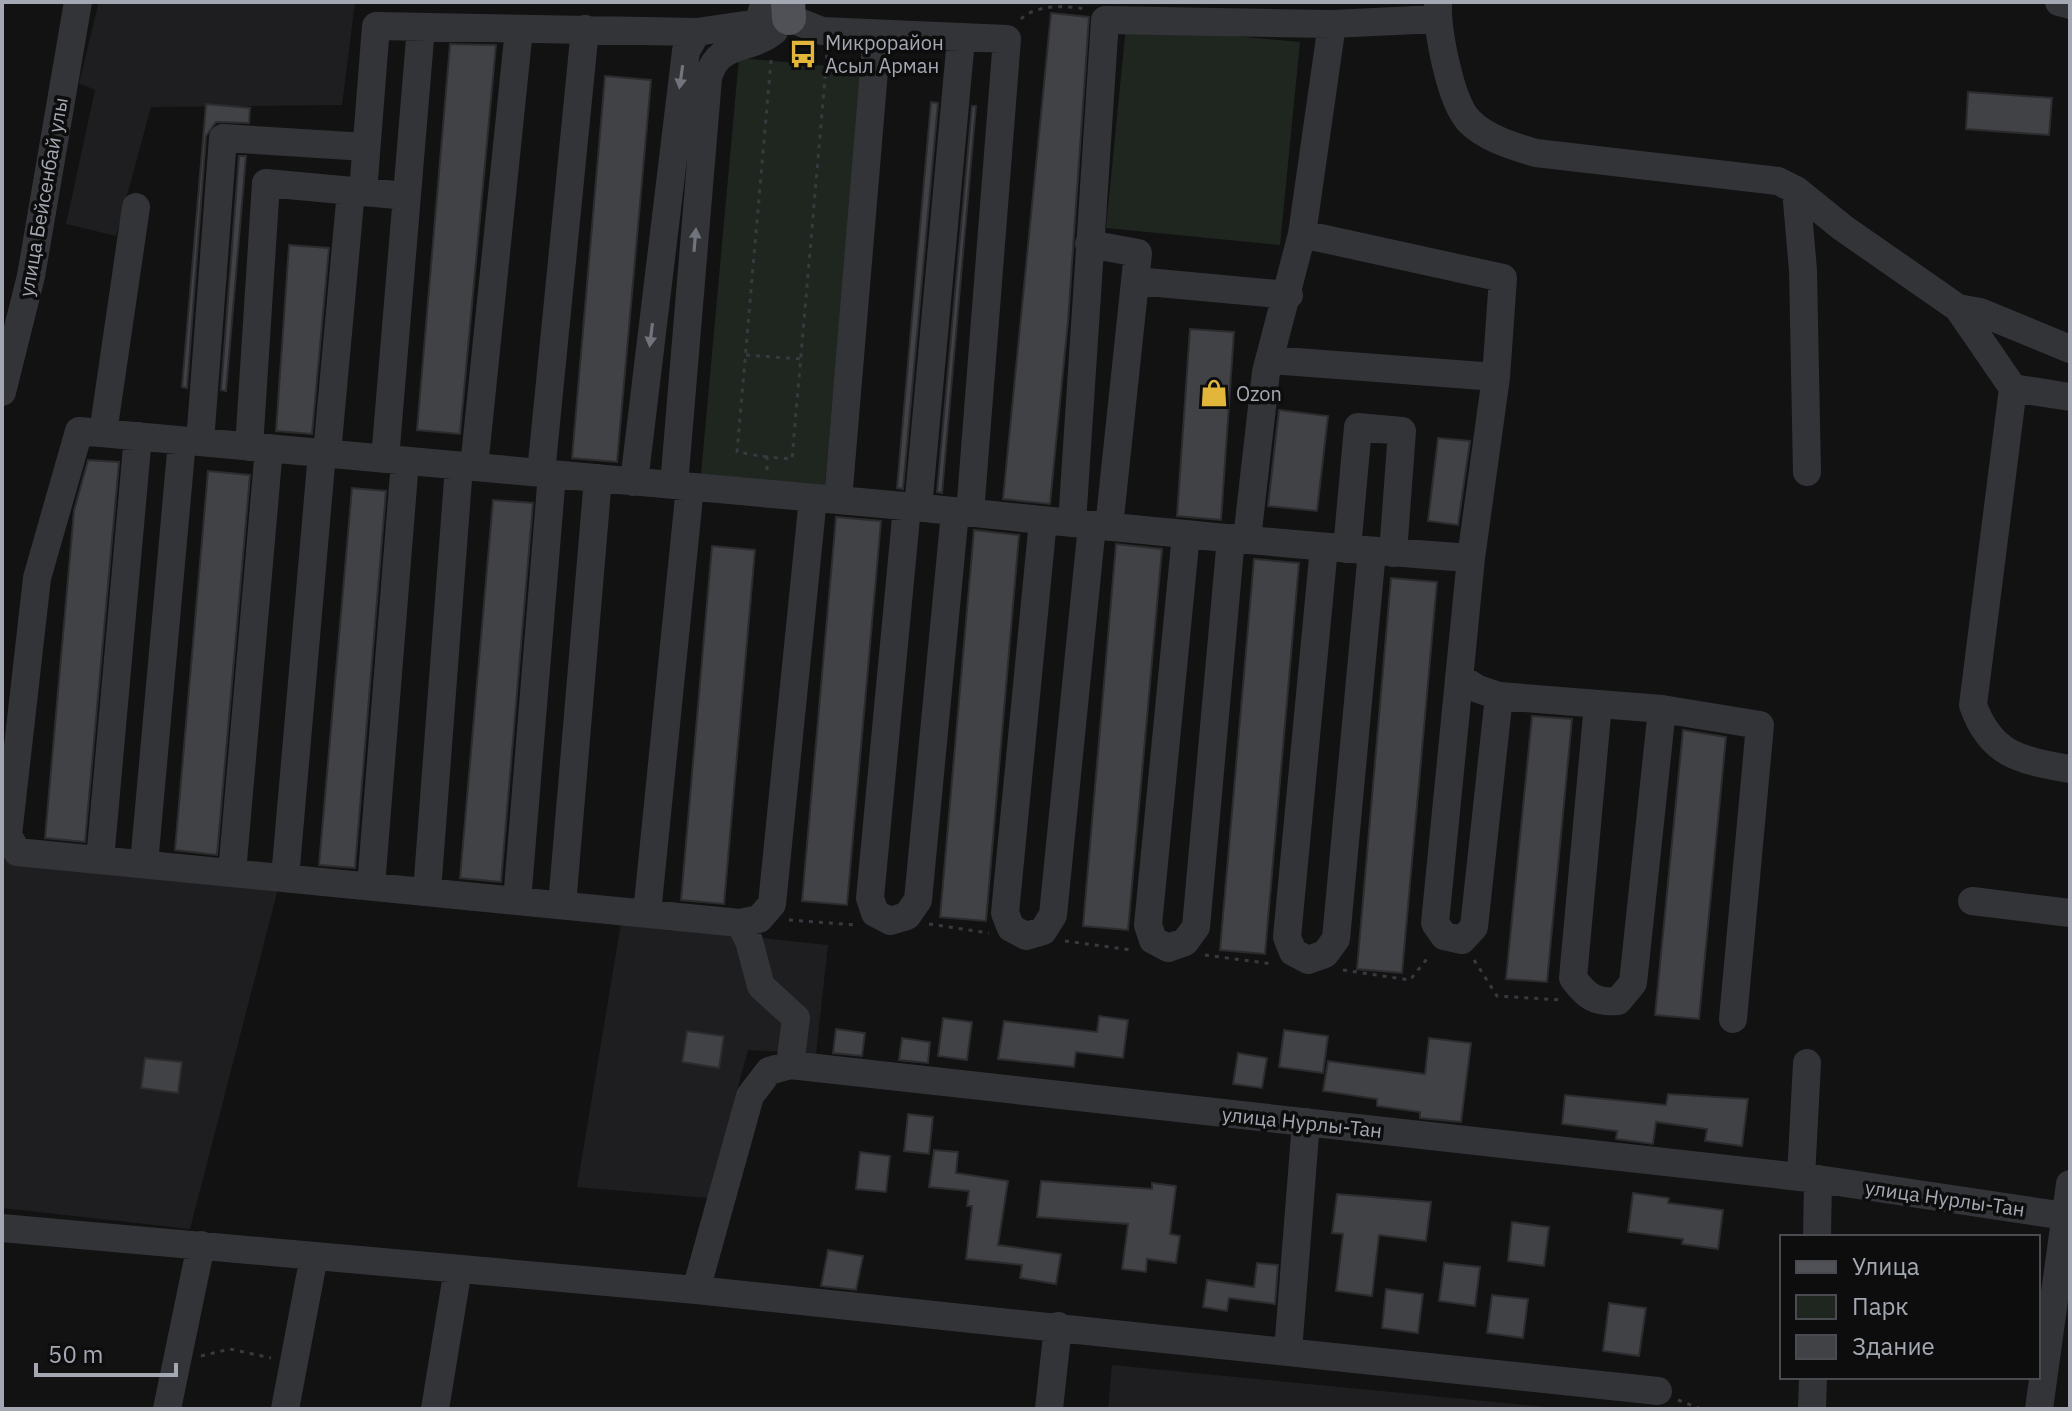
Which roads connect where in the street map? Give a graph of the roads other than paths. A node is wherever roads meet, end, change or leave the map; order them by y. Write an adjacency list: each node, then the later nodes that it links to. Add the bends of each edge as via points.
1 (78, 2): 27 (street, улица Бейсенбай улы, via 31,276)
2 (2059, 2): 3 (street)
3 (2070, 5)
4 (786, 6): 10 (street, via 750,27); 11 (street, via 822,31); 40 (street, one-way to 4, via 708,78 715,59 725,52 764,39)
5 (1438, 10): 6 (street); 14 (street, via 1456,97 1470,122 1509,145 1536,153 1778,181)
6 (1332, 24): 18 (street); 19 (street, via 1105,20)
7 (421, 27): 8 (street); 13 (street, via 376,26); 16 (street)
8 (519, 29): 9 (street); 35 (street)
9 (585, 29): 10 (street); 37 (street)
10 (697, 32): 39 (street, one-way to 39, via 682,71)
11 (877, 35): 12 (street); 41 (street)
12 (961, 39): 42 (street); 43 (street, via 1007,39)
13 (366, 147): 15 (street); 31 (street, via 223,138)
14 (1796, 190): 22 (street); 36 (street)
15 (357, 191): 16 (street); 32 (street, via 266,183); 33 (street)
16 (407, 196): 34 (street)
17 (136, 207): 29 (street)
18 (1302, 234): 21 (street); 25 (street, via 1503,278)
19 (1089, 244): 20 (street, via 1138,253); 45 (street)
20 (1136, 281): 21 (street); 45 (street)
21 (1289, 295): 24 (street)
22 (1958, 308): 23 (street); 26 (street)
23 (2070, 349)
24 (1270, 360): 25 (street); 47 (street)
25 (1496, 377): 49 (street)
26 (2013, 388): 28 (street); 54 (street, via 1973,705 1982,729 2004,751)
27 (2, 392)
28 (2070, 397)
29 (103, 433): 30 (street); 55 (street, via 79,431 37,578 8,835 17,852)
30 (138, 436): 31 (street); 55 (street)
31 (191, 441): 32 (street); 56 (street)
32 (259, 447): 33 (street); 57 (street)
33 (324, 453): 34 (street); 58 (street)
34 (395, 460): 35 (street); 59 (street)
35 (466, 466): 37 (street); 60 (street)
36 (1807, 472)
37 (547, 474): 38 (street); 61 (street)
38 (598, 478): 39 (street); 63 (street)
39 (634, 482): 40 (street)
40 (682, 486): 41 (street); 64 (street)
41 (826, 499): 42 (street); 66 (street, via 772,904)
42 (912, 507): 43 (street); 43 (street, via 870,898 875,913 890,921 907,916 918,900)
43 (962, 512): 44 (street)
44 (1043, 520): 45 (street); 45 (street, via 1005,913 1011,928 1026,936 1043,931 1053,915)
45 (1091, 525): 46 (street)
46 (1186, 534): 47 (street); 47 (street, via 1148,925 1153,940 1168,948 1185,942 1196,927)
47 (1239, 539): 48 (street)
48 (1359, 550): 48 (street, via 1336,939 1325,954 1308,960 1293,952 1287,937); 49 (street)
49 (1471, 558): 50 (street)
50 (1459, 677): 51 (street); 51 (street, via 1435,923 1453,938 1474,927)
51 (1499, 696): 52 (street)
52 (1598, 704): 53 (street); 53 (street, via 1573,978 1600,1003 1618,1001 1633,983)
53 (1662, 709): 67 (street, via 1751,722 1762,729)
54 (2070, 769)
55 (100, 860): 56 (street)
56 (144, 864): 57 (street)
57 (232, 873): 58 (street)
58 (285, 878): 59 (street)
59 (371, 886): 60 (street)
60 (427, 892): 61 (street)
61 (517, 901): 63 (street)
62 (1972, 901): 65 (street)
63 (562, 905): 64 (street)
64 (647, 913): 66 (street)
65 (2070, 913)
66 (751, 920): 69 (street, via 749,941 761,986 796,1018)
67 (1733, 1019)
68 (1807, 1063): 71 (street)
69 (790, 1065): 70 (street, улица Нурлы-Тан); 79 (street, via 769,1071 750,1096)
70 (1306, 1122): 71 (street, улица Нурлы-Тан); 81 (street)
71 (1810, 1178): 73 (street, улица Нурлы-Тан); 75 (street)
72 (2070, 1184): 73 (street)
73 (2065, 1216): 89 (street)
74 (2, 1228): 76 (street)
75 (1817, 1235)
76 (201, 1245): 77 (street); 84 (street)
77 (314, 1256): 78 (street); 85 (street)
78 (458, 1269): 79 (street); 86 (street)
79 (696, 1290): 80 (street)
80 (1058, 1326): 81 (street); 87 (street)
81 (1288, 1351): 83 (street)
82 (1813, 1379): 88 (street)
83 (1658, 1391)
84 (167, 1409)
85 (285, 1409)
86 (435, 1409)
87 (1049, 1409)
88 (1812, 1409)
89 (2039, 1409)

